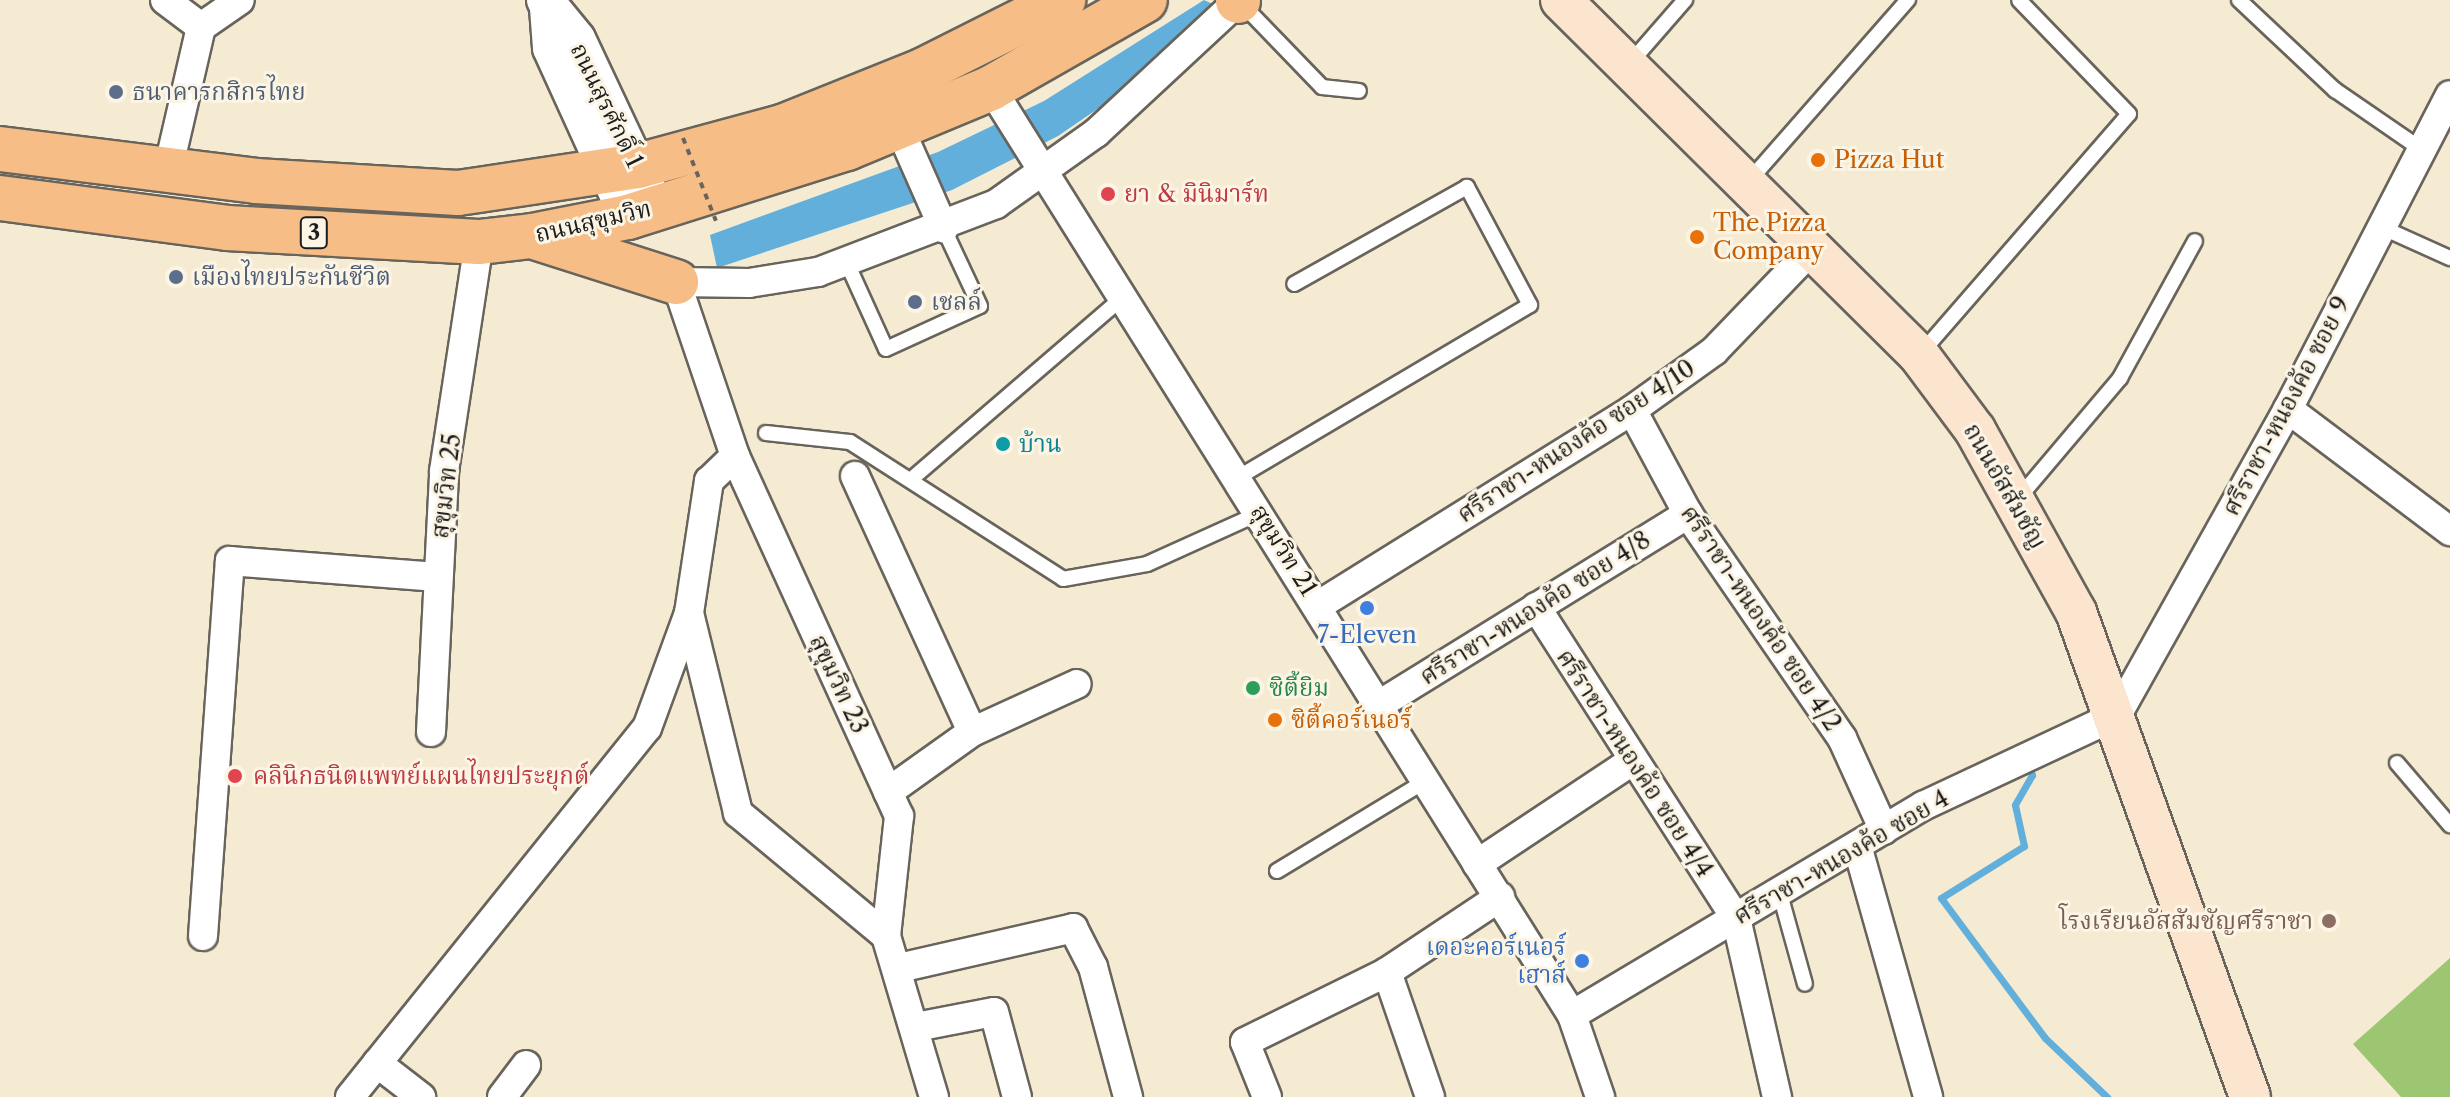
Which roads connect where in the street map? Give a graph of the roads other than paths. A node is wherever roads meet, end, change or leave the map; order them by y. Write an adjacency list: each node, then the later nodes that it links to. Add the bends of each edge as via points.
1 (165, 0): 12 (street)
2 (240, 0): 12 (street)
3 (1063, 0): 21 (highway, ถนนสุขุมวิท / 3, via 924,70 785,126)
4 (1145, 0): 16 (highway, ถนนสุขุมวิท / 3)
5 (1238, 0): 14 (lane, via 1322,87); 20 (street)
6 (1561, 0): 13 (main road, ถนนอัสสัมชัญ)
7 (1685, 0): 13 (lane)
8 (1908, 0): 23 (lane)
9 (2019, 0): 37 (lane, via 2129,114)
10 (2239, 0): 19 (lane, via 2335,90)
11 (546, 4): 21 (street, ถนนสุรศักดิ์ 1, via 577,39)
12 (201, 27): 22 (street)
13 (1626, 69): 23 (main road, ถนนอัสสัมชัญ)
14 (1359, 91)
15 (2450, 95): 19 (street, ศรีราชา-หนองค้อ ซอย 9)
16 (1000, 102): 17 (highway, ถนนสุขุมวิท / 3); 20 (street, สุขุมวิท 21)
17 (905, 141): 25 (highway, ถนนสุขุมวิท / 3); 26 (street)
18 (0, 149): 22 (highway, ถนนสุขุมวิท / 3)
19 (2421, 149): 27 (street, ศรีราชา-หนองค้อ ซอย 9)
20 (1039, 165): 26 (street); 36 (street, สุขุมวิท 21)
21 (624, 168): 22 (highway, ถนนสุขุมวิท / 3, via 458,193); 25 (street, ถนนสุรศักดิ์ 1)
22 (168, 170)
23 (1746, 184): 31 (main road, ถนนอัสสัมชัญ)
24 (0, 198): 30 (highway, ถนนสุขุมวิท / 3, via 227,228)
25 (642, 212): 28 (highway, ถนนสุขุมวิท / 3)
26 (939, 217): 33 (street); 33 (lane, via 980,306 886,349)
27 (2381, 227): 32 (lane); 38 (street, ศรีราชา-หนองค้อ ซอย 9)
28 (532, 236): 30 (highway, ถนนสุขุมวิท / 3); 34 (highway)
29 (2195, 241): 45 (lane, via 2120,378)
30 (479, 242): 49 (street, สุขุมวิท 25, via 444,471)
31 (1812, 249): 37 (main road, ถนนอัสสัมชัญ); 39 (street, ศรีราชา-หนองค้อ ซอย 4/10, via 1714,351)
32 (2450, 258)
33 (847, 263): 34 (street, via 749,283)
34 (676, 282): 41 (street, สุขุมวิท 23)
35 (1294, 284): 44 (lane, via 1467,187 1530,305)
36 (1121, 299): 43 (lane); 44 (street, สุขุมวิท 21)
37 (1919, 355): 45 (main road, ถนนอัสสัมชัญ, via 1975,430)
38 (2288, 409): 48 (street); 55 (street, ศรีราชา-หนองค้อ ซอย 9)
39 (1632, 410): 47 (street, ศรีราชา-หนองค้อ ซอย 4/2); 50 (street, ศรีราชา-หนองค้อ ซอย 4/10)
40 (766, 433): 43 (lane, via 850,442)
41 (735, 456): 52 (street, via 709,481); 61 (street, สุขุมวิท 23)
42 (855, 476): 57 (street)
43 (914, 477): 46 (lane, via 1063,579 1147,564)
44 (1239, 477): 46 (street, สุขุมวิท 21)
45 (2015, 501): 55 (main road, ถนนอัสสัมชัญ, via 2076,612)
46 (1261, 513): 50 (street, สุขุมวิท 21)
47 (1688, 514): 51 (street, ศรีราชา-หนองค้อ ซอย 4/8); 63 (street, ศรีราชา-หนองค้อ ซอย 4/2, via 1842,738)
48 (2450, 531)
49 (436, 577): 56 (street, สุขุมวิท 25); 70 (street, via 230,561)
50 (1319, 605): 54 (street, สุขุมวิท 21)
51 (1536, 607): 54 (street, ศรีราชา-หนองค้อ ซอย 4/8); 58 (street, ศรีราชา-หนองค้อ ซอย 4/4)
52 (689, 613): 71 (street, via 738,813); 77 (street, via 647,728)
53 (1077, 684): 57 (street)
54 (1382, 703): 60 (street, สุขุมวิท 21)
55 (2117, 715): 63 (street, ศรีราชา-หนองค้อ ซอย 4); 90 (main road, ถนนอัสสัมชัญ)
56 (431, 732)
57 (972, 732): 61 (street)
58 (1632, 761): 65 (street); 69 (street, ศรีราชา-หนองค้อ ซอย 4/4)
59 (2397, 763): 62 (lane)
60 (1428, 780): 65 (street, สุขุมวิท 21); 66 (lane)
61 (888, 792): 71 (street, สุขุมวิท 23, via 899,816)
62 (2450, 825)
63 (1884, 830): 64 (street, ศรีราชา-หนองค้อ ซอย 4)
64 (1858, 849): 67 (street, ศรีราชา-หนองค้อ ซอย 4); 89 (street)
65 (1477, 864): 68 (street, สุขุมวิท 21)
66 (1277, 871)
67 (1780, 894): 69 (street, ศรีราชา-หนองค้อ ซอย 4); 74 (lane)
68 (1500, 897): 73 (street); 75 (street, สุขุมวิท 21)
69 (1736, 918): 75 (street, ศรีราชา-หนองค้อ ซอย 4); 88 (street)
70 (203, 936)
71 (886, 936): 72 (street, สุขุมวิท 23)
72 (899, 968): 76 (street, สุขุมวิท 23); 84 (street, via 1073,928 1093,967)
73 (1387, 972): 85 (street, via 1245,1042); 86 (street)
74 (1805, 984)
75 (1572, 1015): 87 (street, สุขุมวิท 21)
76 (916, 1027): 82 (street, สุขุมวิท 23); 83 (street, via 994,1012)
77 (377, 1063): 79 (street); 80 (street)
78 (526, 1065): 81 (street)
79 (350, 1097)
80 (421, 1097)
81 (502, 1097)
82 (934, 1097)
83 (1017, 1097)
84 (1128, 1097)
85 (1267, 1097)
86 (1430, 1097)
87 (1600, 1097)
88 (1777, 1097)
89 (1928, 1097)
90 (2250, 1097)

